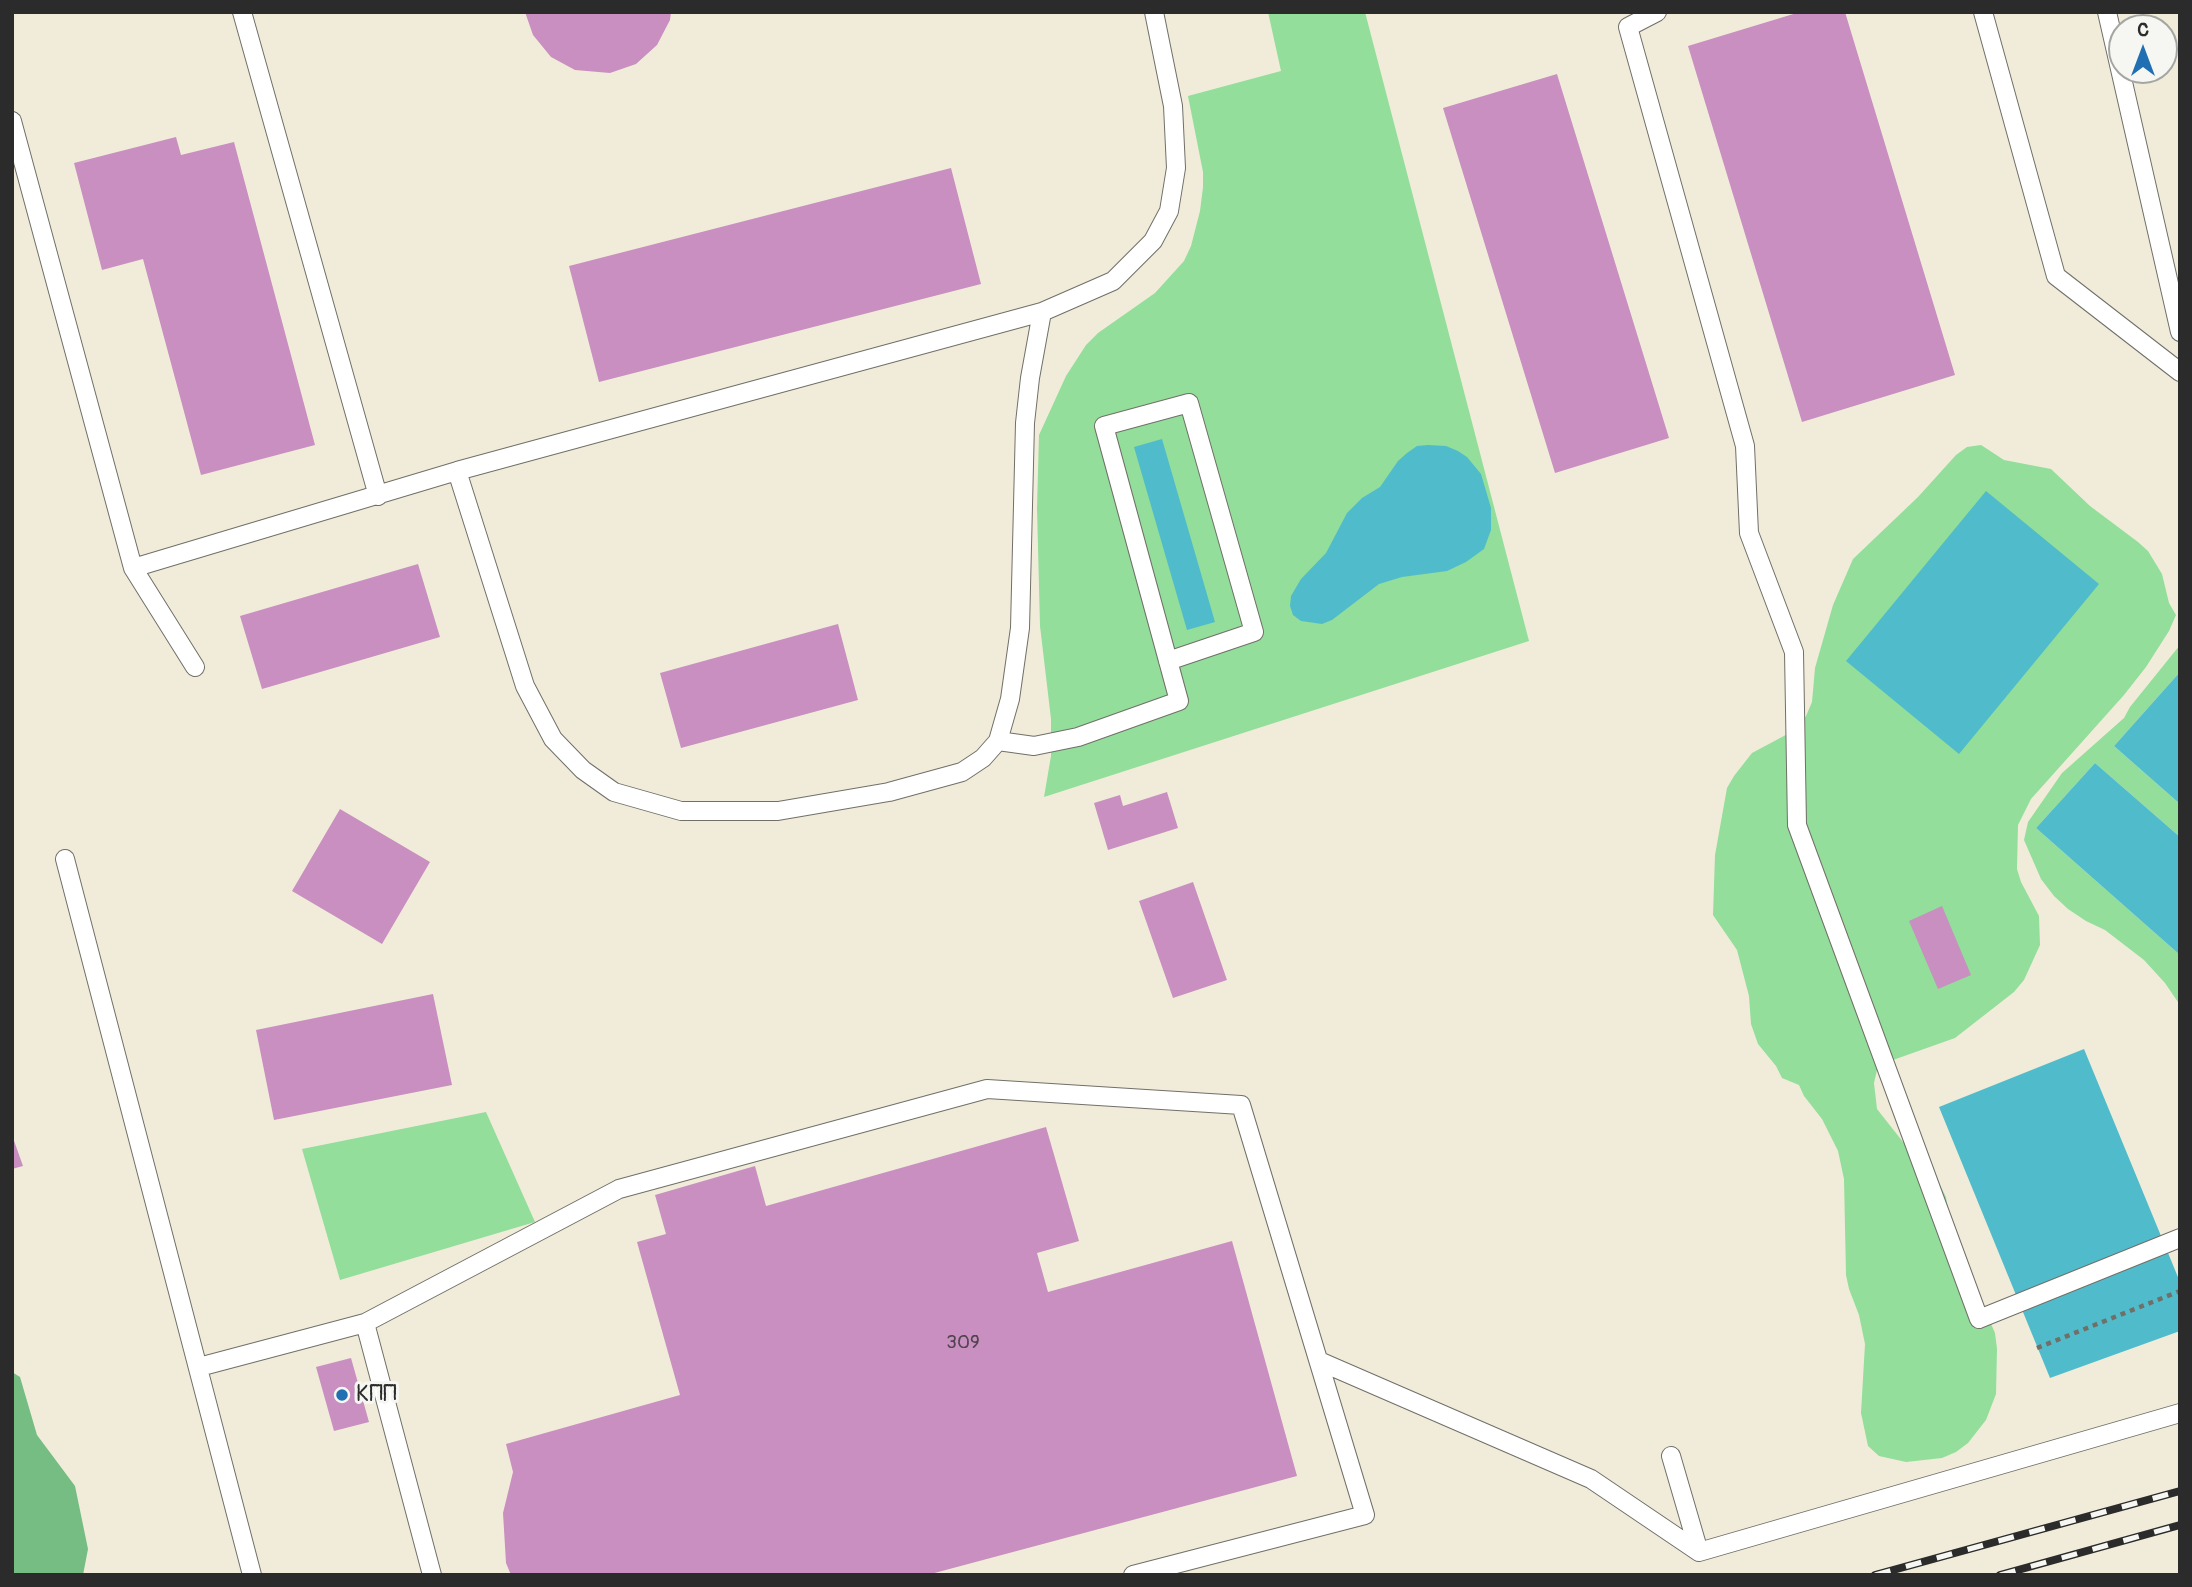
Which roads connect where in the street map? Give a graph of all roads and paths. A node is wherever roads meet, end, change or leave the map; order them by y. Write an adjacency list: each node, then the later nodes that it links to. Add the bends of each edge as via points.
1 (242, 12): 11 (lane)
2 (1154, 12): 7 (lane, via 1173,106 1175,168 1169,211 1153,241 1113,281)
3 (1657, 12): 17 (lane, via 1628,27 1745,446 1749,533 1794,652 1797,825 1979,1319)
4 (1983, 12): 9 (lane, via 2056,276)
5 (2107, 12): 8 (lane)
6 (12, 121): 12 (lane)
7 (1042, 312): 10 (lane); 15 (lane, via 1025,423 1020,628 1010,699)
8 (2180, 332)
9 (2180, 372)
10 (457, 471): 11 (lane); 15 (lane, via 525,686 553,738 583,770 614,792 681,811 778,811 889,792 962,772)
11 (378, 496): 12 (lane)
12 (133, 568): 14 (lane)
13 (1168, 661): 13 (lane, via 1104,426 1189,403 1254,632); 15 (lane, via 1179,701 1078,737 1034,746)
14 (195, 667)
15 (998, 741)
16 (65, 859): 22 (lane)
17 (2180, 1238)
18 (2180, 1291): 20 (path)
19 (365, 1323): 21 (lane, via 619,1189 986,1089 1241,1105); 22 (lane); 27 (lane)
20 (2037, 1348)
21 (1319, 1361): 25 (lane, via 1591,1479); 28 (lane, via 1365,1515)
22 (199, 1367): 26 (lane)
23 (2180, 1413): 25 (lane)
24 (1671, 1456): 25 (lane)
25 (1699, 1552)
26 (252, 1575)
27 (432, 1575)
28 (1133, 1575)

